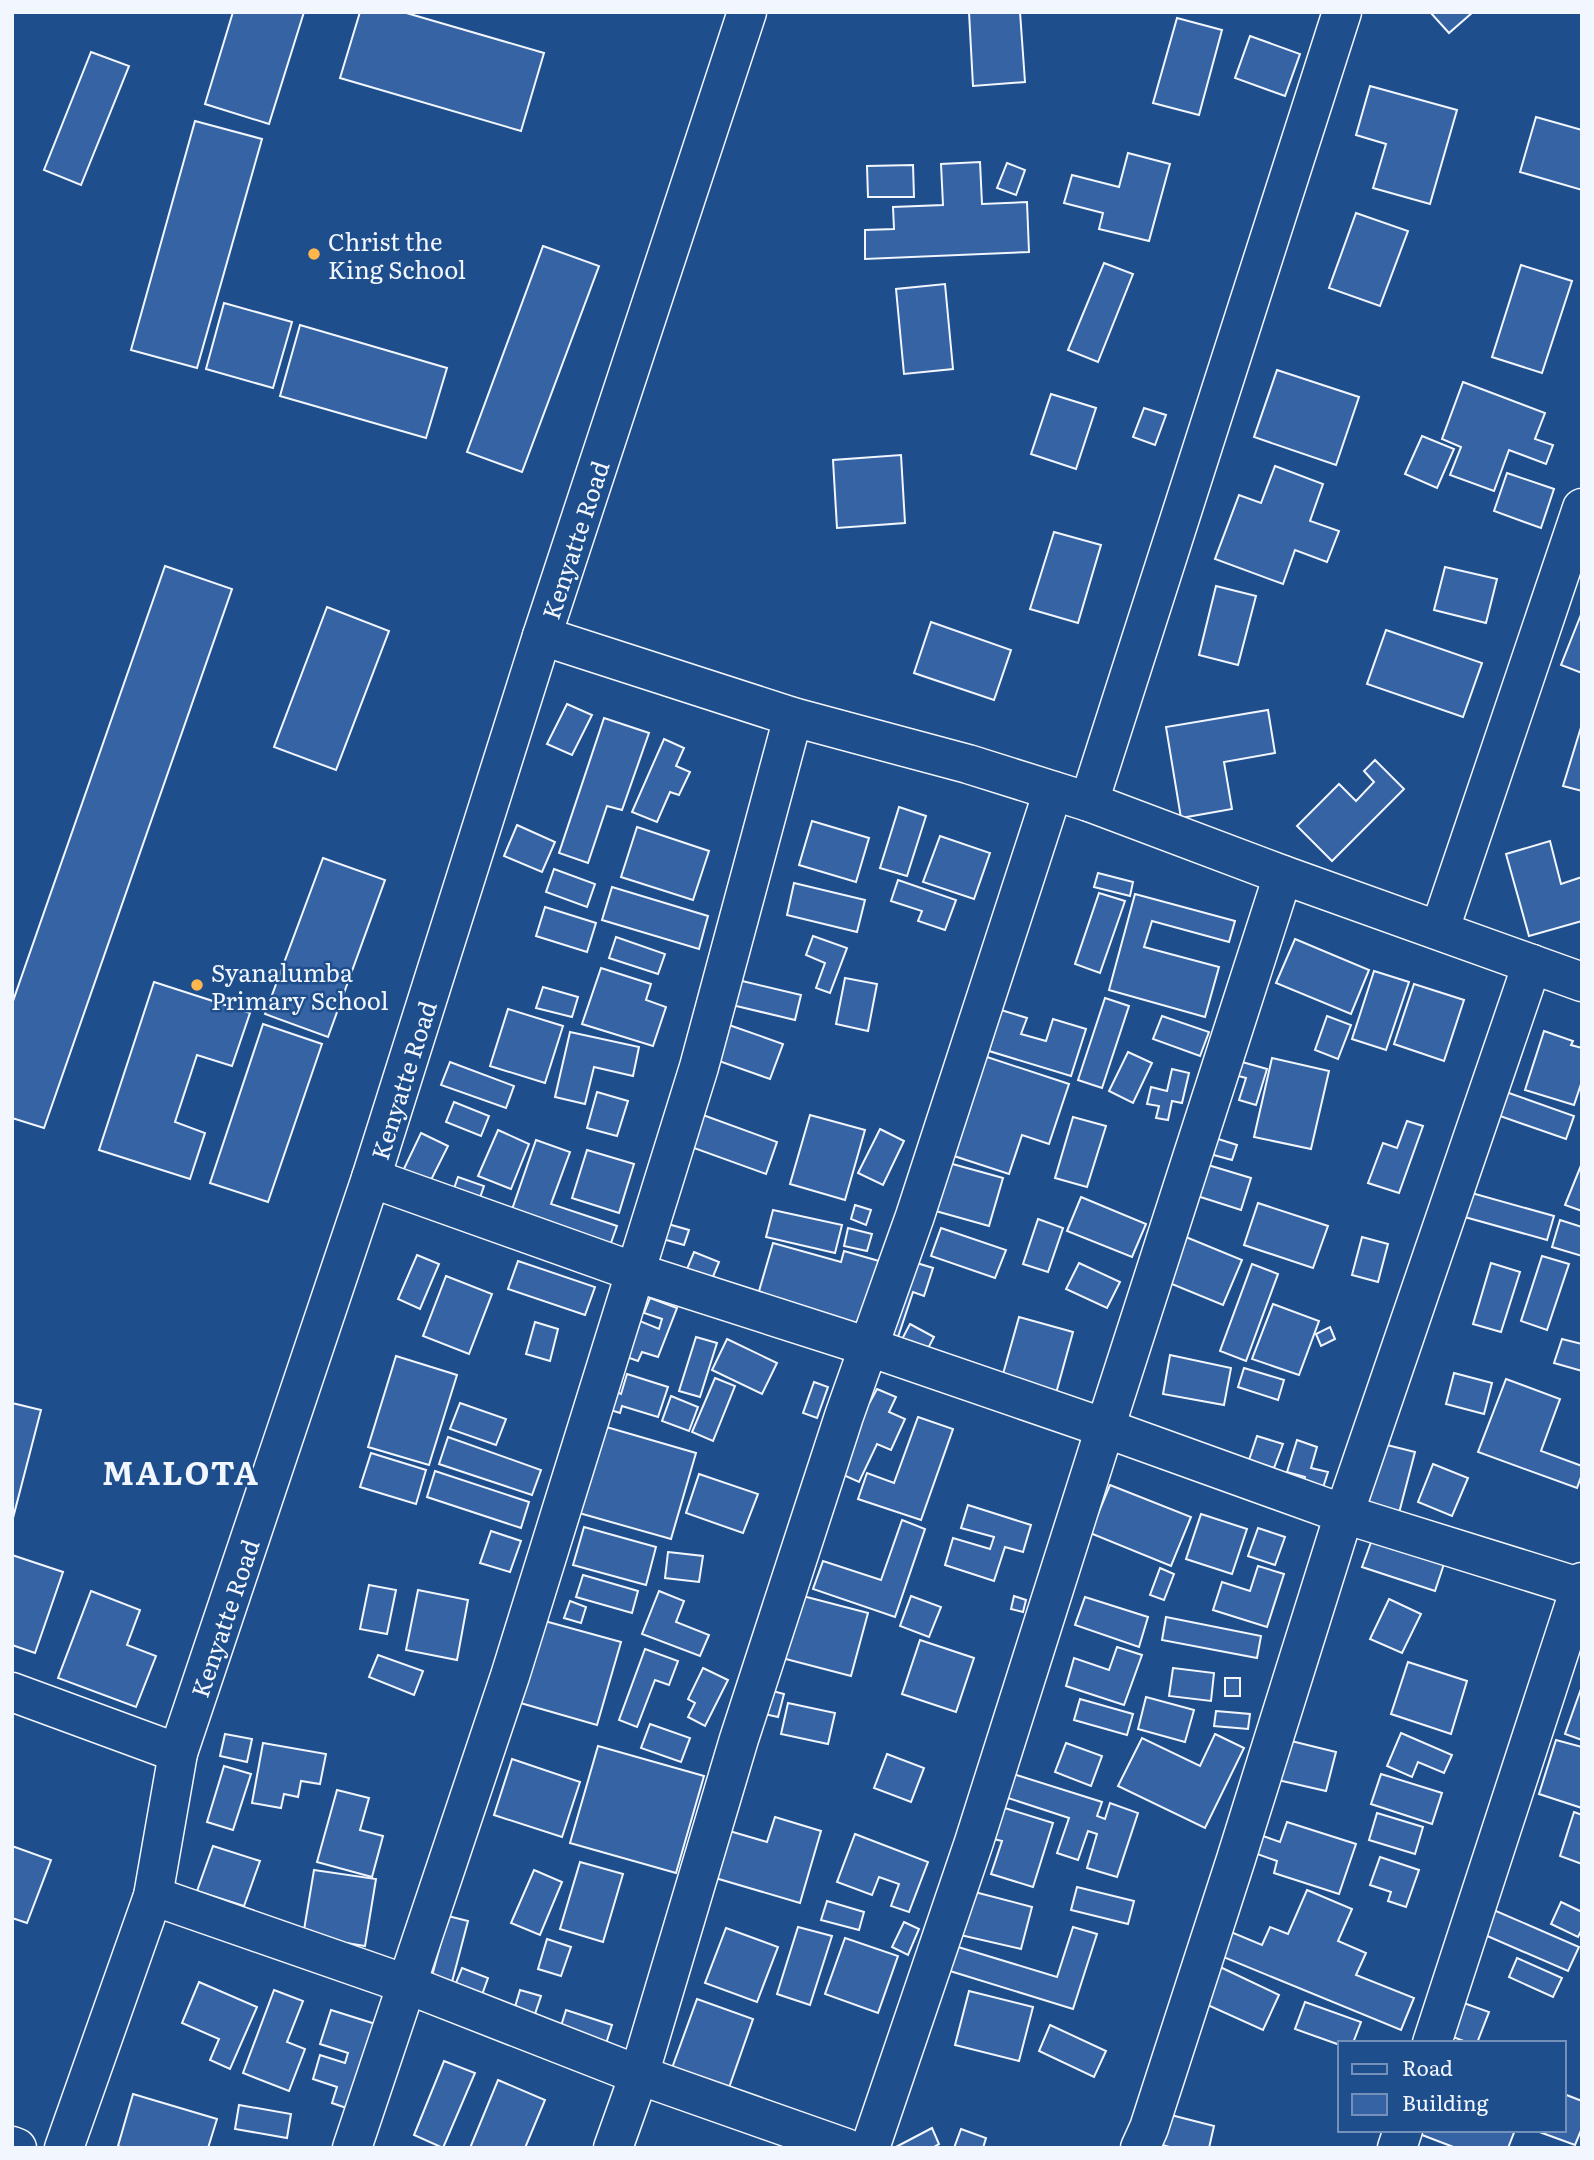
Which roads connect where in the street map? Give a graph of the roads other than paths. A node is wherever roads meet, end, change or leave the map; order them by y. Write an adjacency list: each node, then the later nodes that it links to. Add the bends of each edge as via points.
1 (747, 12): 4 (street, Kenyatte Road)
2 (1342, 12): 7 (street)
3 (1582, 508): 9 (street)
4 (542, 636): 5 (street); 12 (street, Kenyatte Road)
5 (793, 717): 6 (street); 13 (street, via 699,1067)
6 (1053, 791): 7 (street); 14 (street)
7 (1089, 802): 8 (street)
8 (1283, 875): 9 (street); 15 (street)
9 (1440, 929): 10 (street)
10 (1532, 964): 11 (street); 16 (street)
11 (1582, 982)
12 (370, 1178): 13 (street); 19 (street, Kenyatte Road)
13 (635, 1272): 14 (street); 21 (street, via 510,1676)
14 (869, 1347): 15 (street); 23 (street, via 739,1739)
15 (1105, 1428): 16 (street); 28 (street, via 974,1842)
16 (1343, 1514): 17 (street); 29 (street)
17 (1581, 1586): 22 (street)
18 (12, 1692): 19 (street)
19 (178, 1753): 20 (street, Kenyatte Road)
20 (153, 1896): 21 (street); 24 (street, Kenyatte Road)
21 (406, 1984): 23 (street); 25 (street)
22 (1433, 2041)
23 (639, 2075): 26 (street); 27 (street)
24 (64, 2148)
25 (352, 2148)
26 (613, 2148)
27 (846, 2148)
28 (870, 2148)
29 (1140, 2148)

